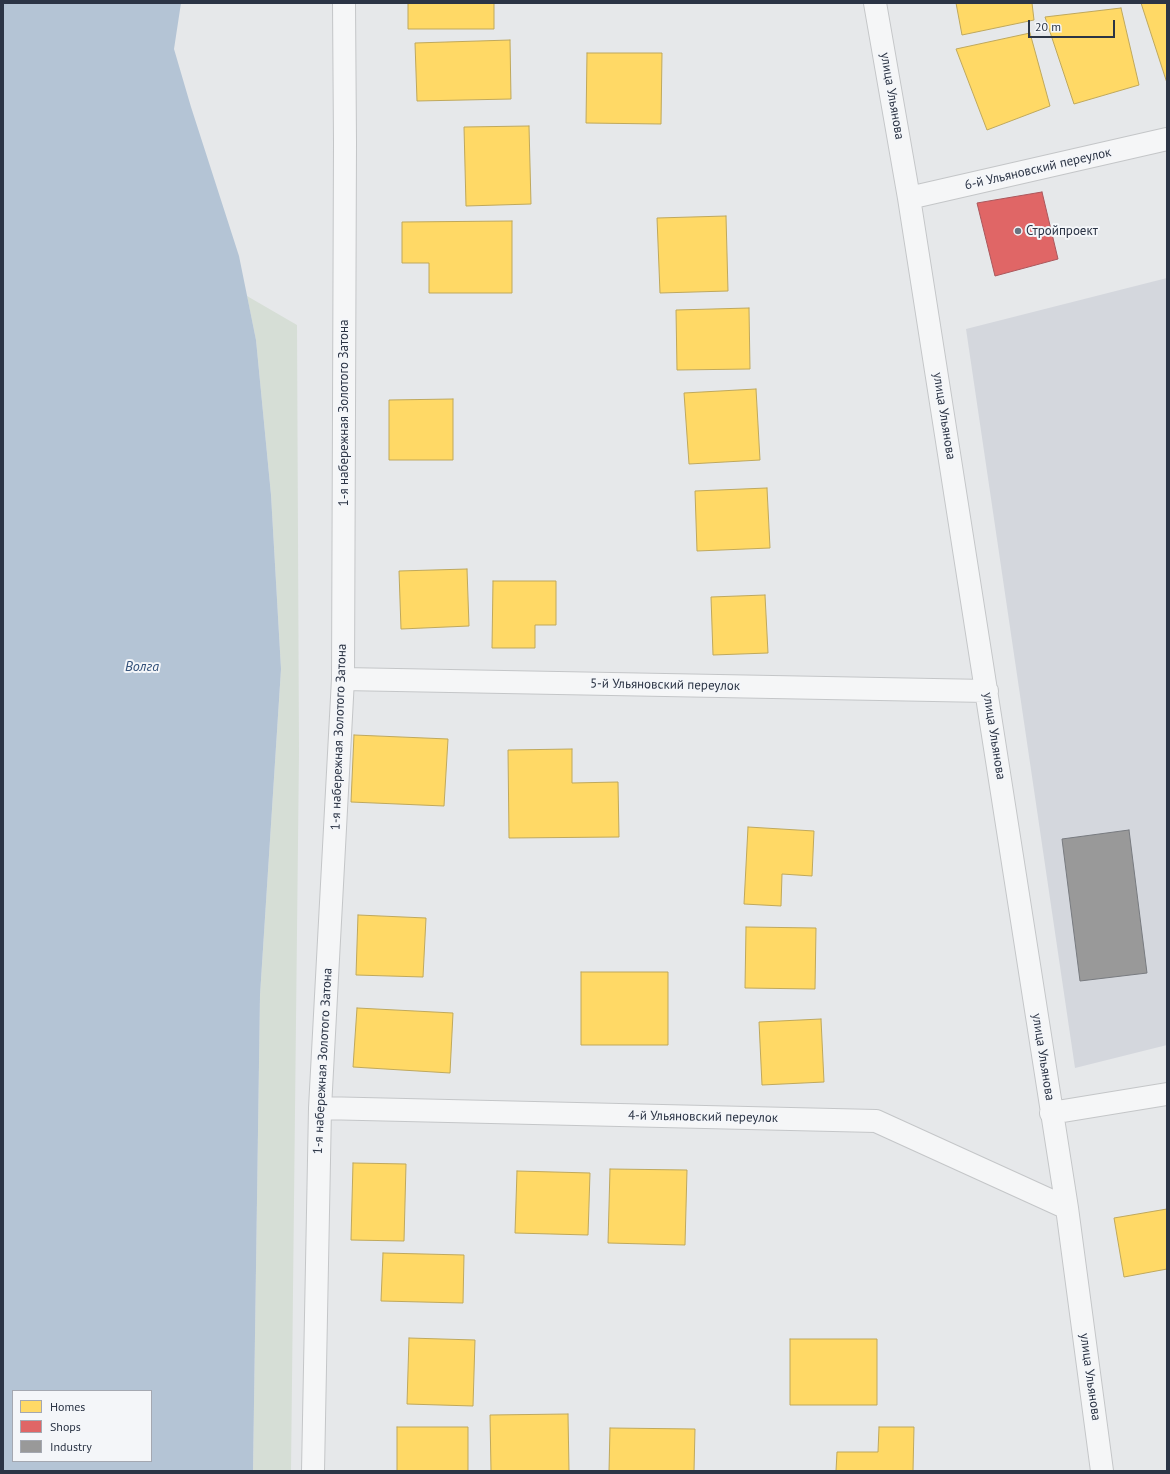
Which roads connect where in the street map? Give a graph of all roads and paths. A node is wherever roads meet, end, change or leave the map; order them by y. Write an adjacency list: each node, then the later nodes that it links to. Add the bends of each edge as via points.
1 (344, 3): 5 (street, 1-я набережная Золотого Затона)
2 (875, 3): 4 (street, улица Ульянова)
3 (1167, 139): 4 (street, 6-й Ульяновский переулок)
4 (909, 198): 6 (street, улица Ульянова)
5 (343, 679): 6 (street, 5-й Ульяновский переулок); 8 (street, 1-я набережная Золотого Затона)
6 (987, 691): 9 (street, улица Ульянова)
7 (1167, 1094): 9 (street)
8 (320, 1108): 10 (street, 4-й Ульяновский переулок, via 876,1122); 11 (street, 1-я набережная Золотого Затона)
9 (1051, 1113): 10 (street, улица Ульянова)
10 (1067, 1208): 12 (street, улица Ульянова)
11 (313, 1471)
12 (1102, 1471)

